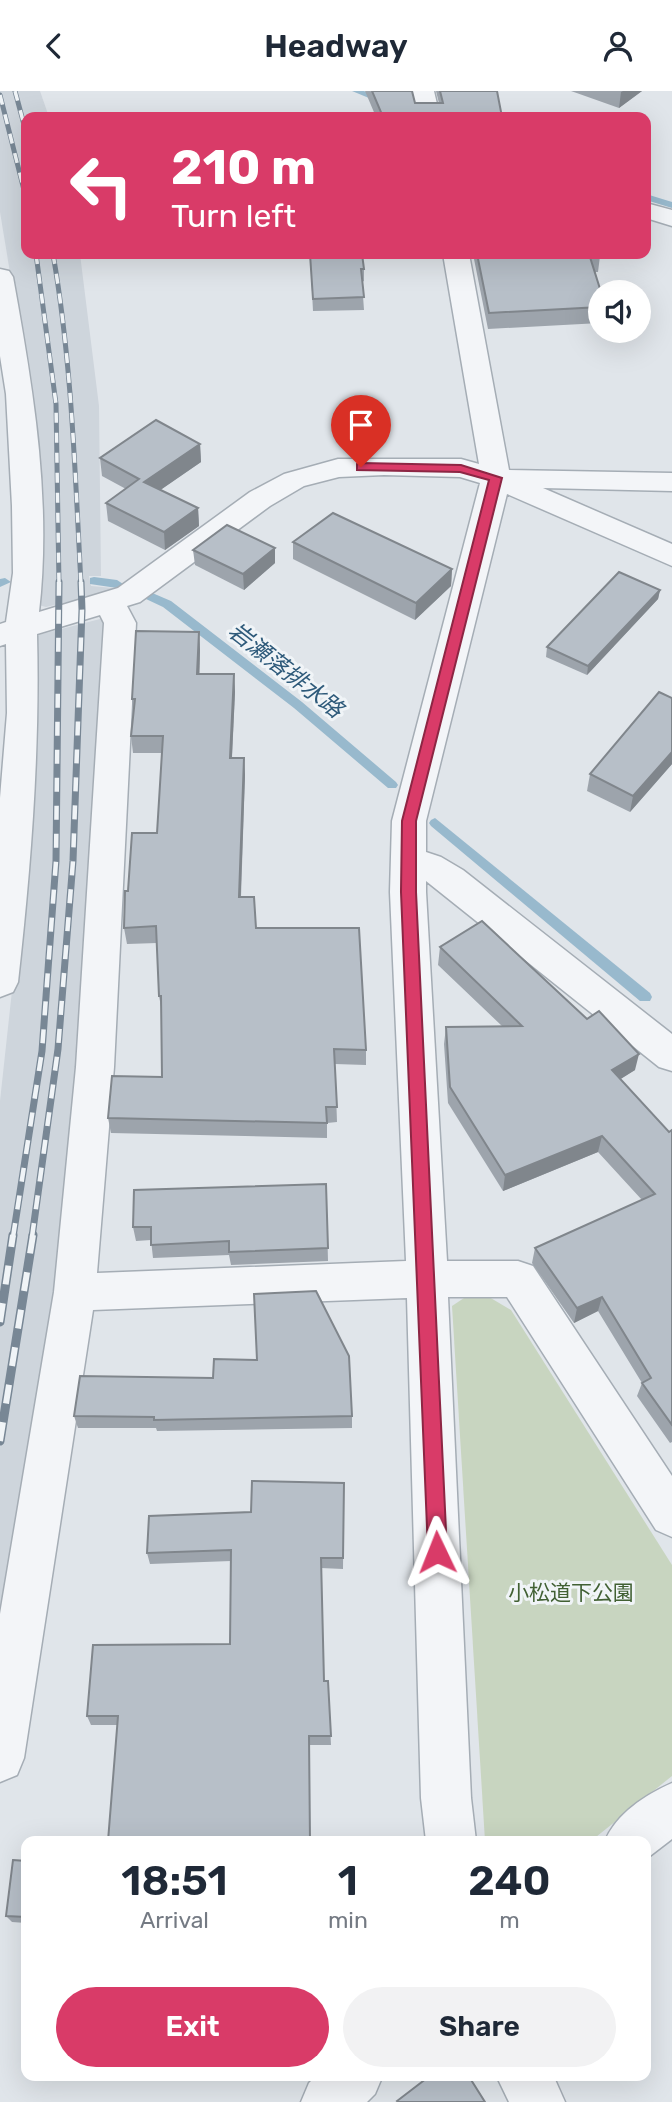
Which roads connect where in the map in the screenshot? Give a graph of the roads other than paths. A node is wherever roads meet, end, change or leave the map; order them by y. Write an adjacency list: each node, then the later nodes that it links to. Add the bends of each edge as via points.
1 (422, 91): 2 (street)
2 (427, 112)
3 (651, 212): 4 (street)
4 (672, 218)
5 (457, 259): 8 (street)
6 (0, 277): 7 (street)
7 (10, 392): 12 (street, via 27,519 28,573)
8 (496, 478): 9 (street); 10 (street); 11 (street, via 461,468 384,466 338,468 294,480 260,499 144,585); 13 (street, via 409,821)
9 (672, 482)
10 (672, 557)
11 (110, 603): 12 (street); 18 (street, via 120,622 95,1067)
12 (11, 632): 14 (street, via 23,713)
13 (410, 860): 16 (street, via 451,879); 17 (street)
14 (5, 897): 15 (street)
15 (0, 982)
16 (672, 1056)
17 (427, 1279): 18 (street); 19 (street, via 518,1279); 22 (street)
18 (75, 1292): 20 (street)
19 (672, 1515)
20 (0, 1758)
21 (672, 1808): 23 (street)
22 (450, 1836)
23 (636, 1836)
24 (350, 2081): 26 (street)
25 (526, 2081): 27 (street)
26 (328, 2102)
27 (538, 2102)

